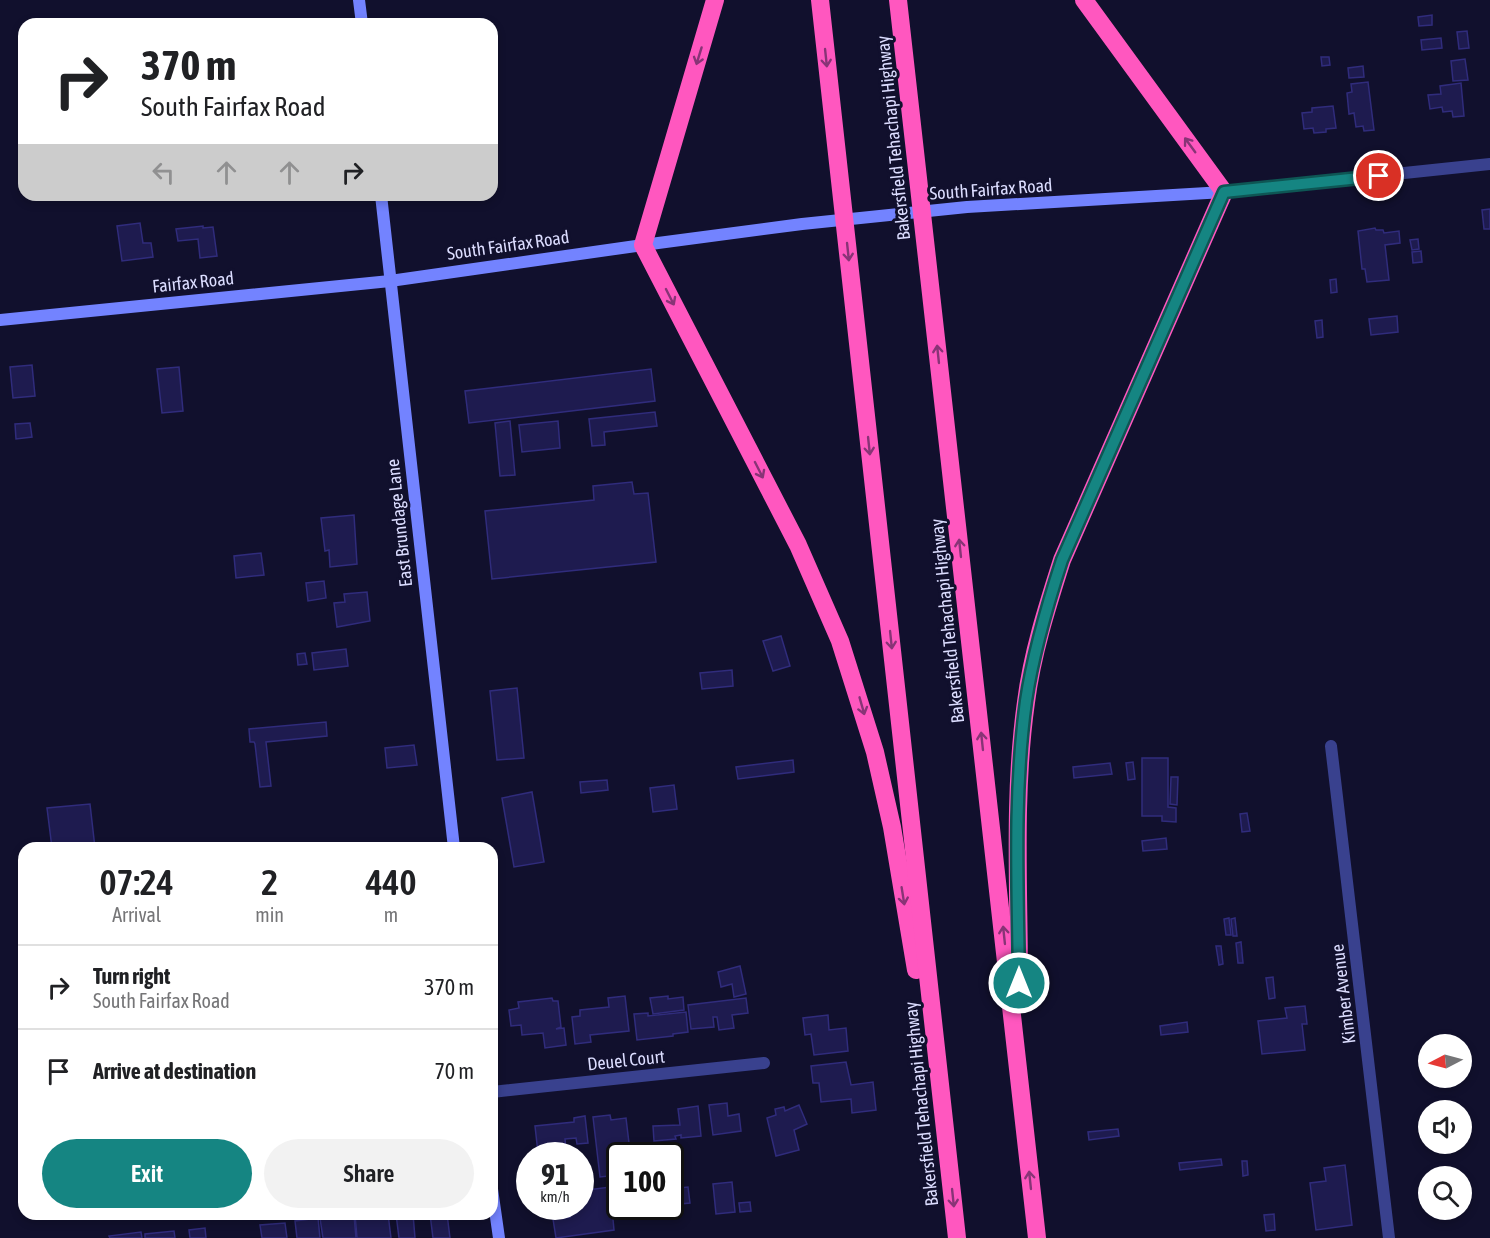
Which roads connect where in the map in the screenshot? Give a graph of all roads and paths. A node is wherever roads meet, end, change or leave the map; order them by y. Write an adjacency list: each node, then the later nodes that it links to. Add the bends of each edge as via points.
1 (359, 0): 6 (main road)
2 (716, 0): 10 (highway, one-way to 10)
3 (820, 0): 18 (highway, Bakersfield Tehachapi Highway, one-way to 18)
4 (898, 0): 16 (highway, Bakersfield Tehachapi Highway, one-way to 4)
5 (1084, 0): 8 (highway, one-way to 5)
6 (361, 18)
7 (1490, 164): 8 (street, South Fairfax Road)
8 (1224, 192): 10 (main road, South Fairfax Road, via 967,207); 16 (highway, via 1062,560 1035,653 1024,719 1018,796)
9 (382, 201): 11 (main road, East Brundage Lane)
10 (643, 245): 11 (main road, South Fairfax Road); 18 (highway, one-way to 18, via 798,545 859,696 892,827)
11 (390, 281): 12 (main road, Fairfax Road); 14 (main road, East Brundage Lane)
12 (0, 320)
13 (1331, 746): 23 (street, Kimber Avenue)
14 (453, 842)
15 (764, 1063): 17 (street, Deuel Court)
16 (1020, 1077): 22 (highway, Bakersfield Tehachapi Highway, one-way to 16)
17 (498, 1091)
18 (948, 1159): 21 (highway, Bakersfield Tehachapi Highway, one-way to 21)
19 (496, 1220): 20 (main road)
20 (499, 1238)
21 (957, 1238)
22 (1036, 1238)
23 (1389, 1238)

